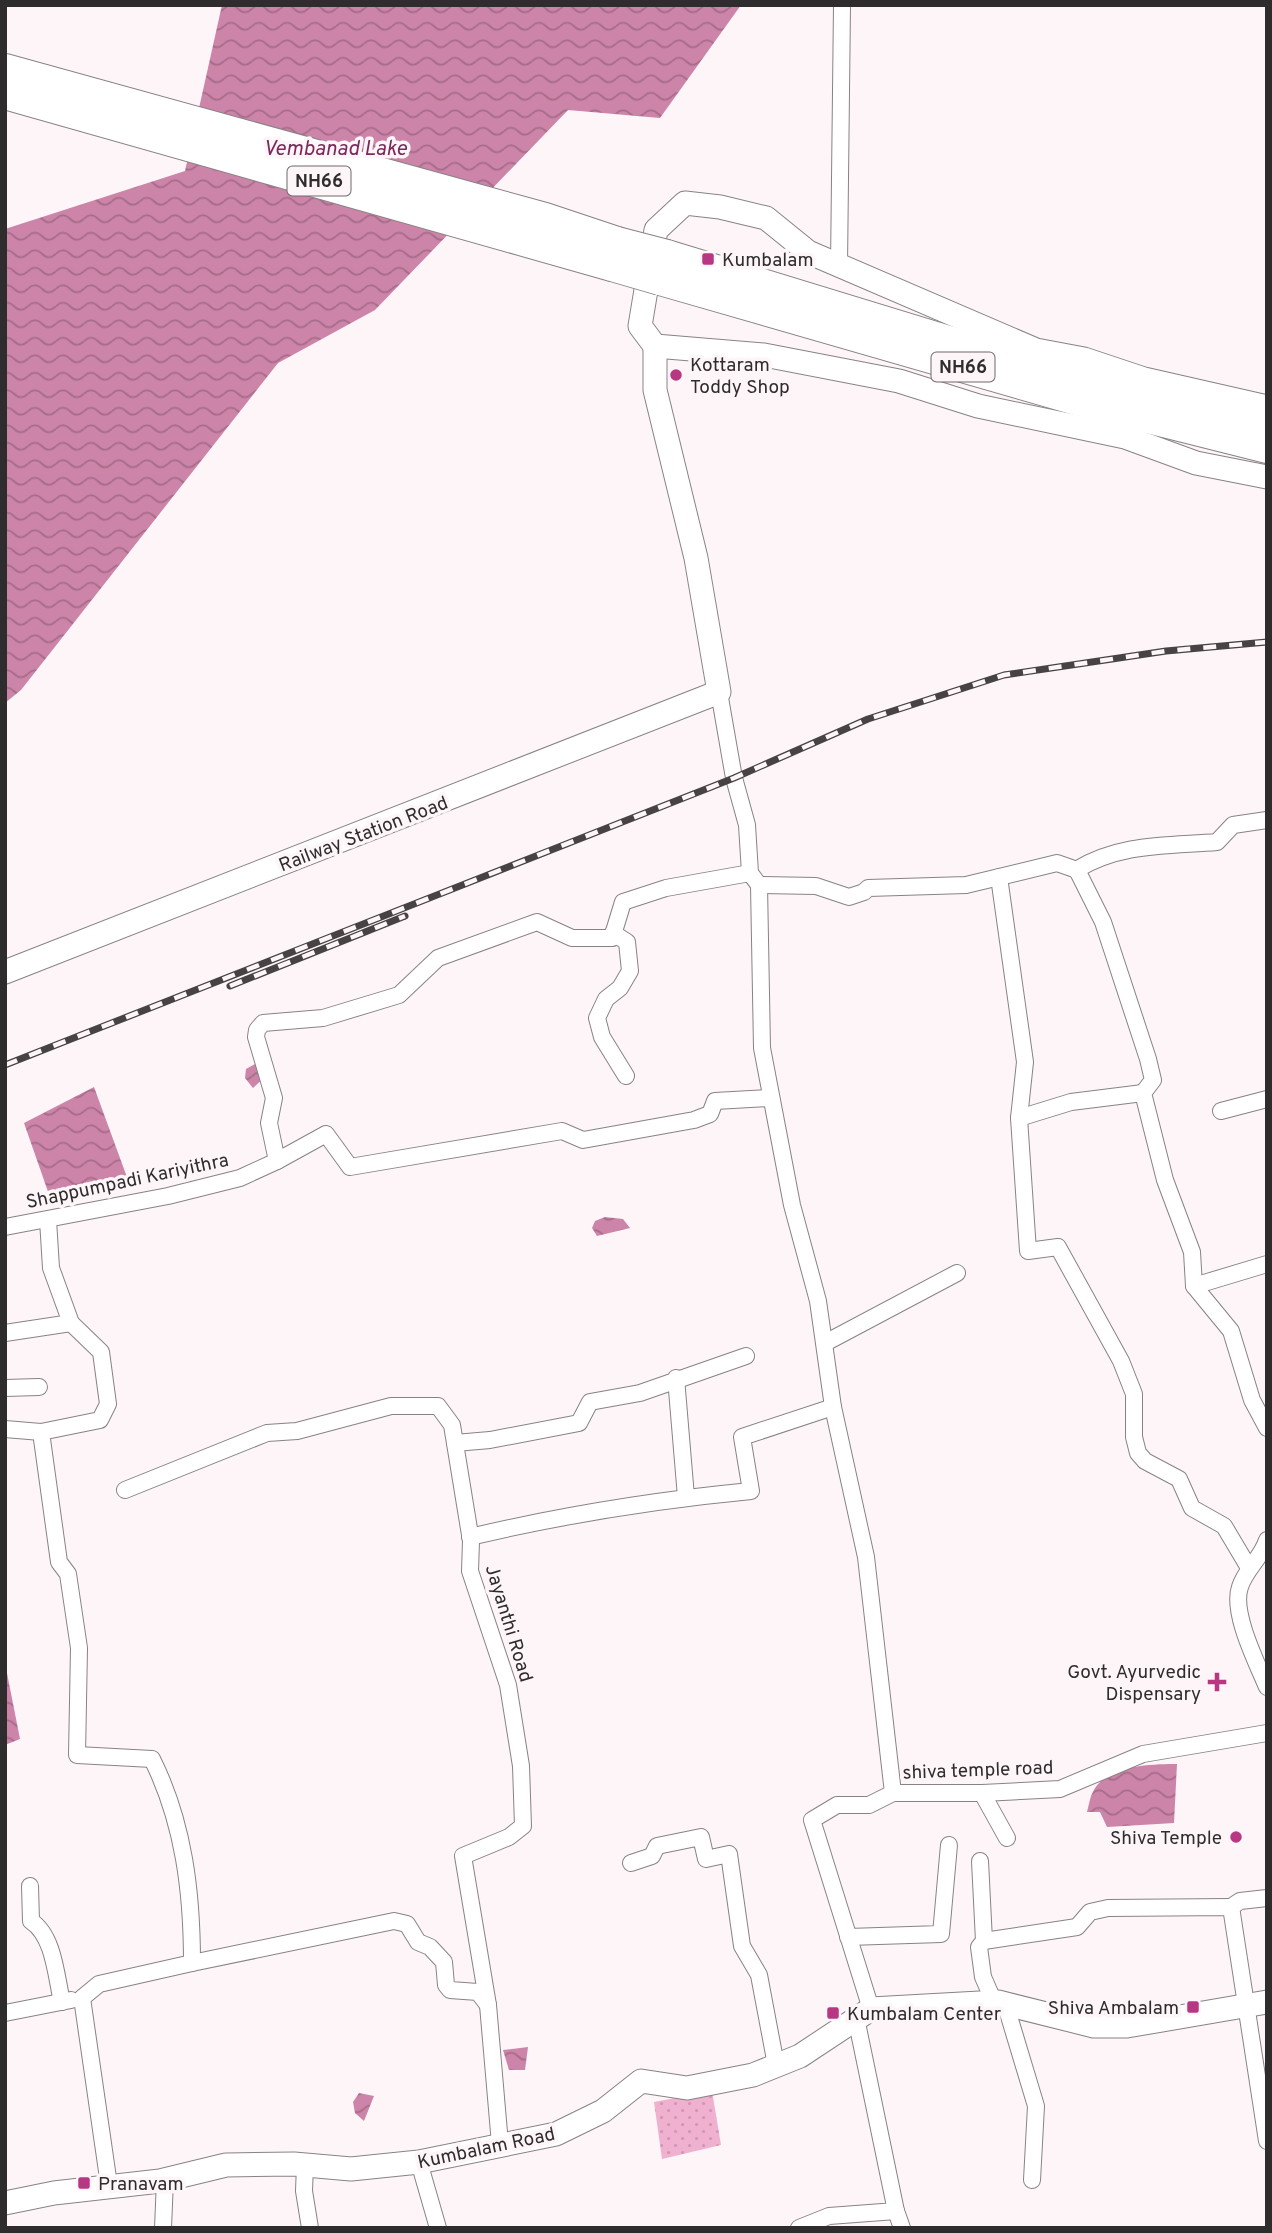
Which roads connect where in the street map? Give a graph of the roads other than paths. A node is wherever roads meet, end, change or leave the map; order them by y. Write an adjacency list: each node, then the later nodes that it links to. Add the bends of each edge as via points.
1 (842, 5): 6 (street)
2 (5, 69): 4 (highway, NH66, via 124,100)
3 (5, 94): 4 (highway, NH66)
4 (543, 231): 5 (highway, NH66, bridge)
5 (657, 265): 6 (street, via 685,204 766,218 808,252); 7 (street, via 640,326); 9 (highway, NH66); 10 (highway, NH66, via 1080,401)
6 (839, 266): 8 (street, via 1036,350)
7 (655, 346): 11 (street, via 764,355 899,381 978,406 1125,437 1196,463); 12 (street, via 655,390 696,558)
8 (1267, 407)
9 (1267, 427)
10 (1267, 448)
11 (1267, 477)
12 (719, 692): 16 (street); 18 (street, Railway Station Road)
13 (1267, 820): 14 (street, via 1233,825 1217,842 1126,849)
14 (1076, 870): 15 (street, via 1057,863); 20 (street, via 1103,922 1148,1059 1153,1080)
15 (999, 877): 16 (street, via 966,885 868,888 849,897 816,886); 24 (street, via 1025,1062)
16 (755, 879): 17 (street, via 666,888 623,902); 21 (street, via 762,1048)
17 (613, 933): 19 (street, via 627,942 630,971 606,999 597,1018 602,1037); 25 (street, via 612,938 572,938 537,922 438,958 399,995 331,1016 263,1023 256,1037 274,1098 270,1123)
18 (5, 972)
19 (626, 1076)
20 (1143, 1093): 24 (street, via 1071,1102); 30 (street, via 1165,1180 1192,1252)
21 (770, 1098): 25 (street, Shappumpadi Kariyithra, via 715,1101 710,1114 694,1120 583,1140 562,1131 350,1167 326,1134); 33 (street)
22 (1267, 1099): 23 (street)
23 (1221, 1111)
24 (1019, 1118): 47 (street, via 1028,1251 1058,1247 1121,1361 1134,1394 1138,1453 1179,1479 1192,1508 1224,1525)
25 (276, 1161): 26 (street, Shappumpadi Kariyithra, via 240,1178)
26 (48, 1220): 27 (street, Shappumpadi Kariyithra); 31 (street, via 51,1268)
27 (5, 1227)
28 (1267, 1264): 30 (street)
29 (957, 1273): 33 (street)
30 (1194, 1286): 39 (street, via 1231,1331 1252,1400)
31 (71, 1323): 32 (street); 41 (street, via 101,1352 108,1404 100,1420)
32 (5, 1333)
33 (825, 1343): 38 (street)
34 (746, 1356): 35 (street)
35 (676, 1378): 42 (street, via 640,1393 590,1402 579,1423); 44 (street)
36 (39, 1387): 37 (street)
37 (5, 1388)
38 (834, 1407): 44 (street, via 742,1437 751,1491); 50 (street, via 866,1557)
39 (1267, 1428)
40 (5, 1429): 41 (street)
41 (41, 1432): 61 (street, via 58,1562 68,1574 79,1648 77,1755 152,1759 183,1850 192,1905)
42 (455, 1443): 43 (street, Jayanthi Road, via 452,1425 439,1406 391,1406 267,1433); 45 (street, Jayanthi Road)
43 (125, 1490)
44 (687, 1497): 45 (street, via 560,1516)
45 (470, 1537): 66 (street, Jayanthi Road, via 470,1571 508,1685 521,1766 523,1826 509,1837 463,1856)
46 (1267, 1541): 47 (street)
47 (1249, 1568): 48 (street, via 1238,1598)
48 (1267, 1686)
49 (1267, 1732): 51 (street, shiva temple road, via 1143,1754 1060,1789)
50 (893, 1793): 51 (street, shiva temple road); 59 (street, via 869,1805 837,1805 813,1820)
51 (982, 1793): 52 (street)
52 (1007, 1838)
53 (949, 1845): 59 (street, via 941,1934)
54 (979, 1861): 60 (street)
55 (631, 1863): 69 (street, via 652,1856 657,1846 701,1837 706,1859 729,1854 742,1946 759,1975)
56 (30, 1886): 63 (street, via 31,1922 42,1928)
57 (1267, 1898): 58 (street, via 1240,1901)
58 (1231, 1907): 60 (street, via 1108,1908 1090,1912 1077,1927); 65 (street)
59 (848, 1937): 68 (street)
60 (984, 1941): 64 (street, via 979,1947 980,1959)
61 (192, 1963): 62 (street, via 99,1984); 66 (street, via 394,1921 407,1924 418,1942 444,1962 450,1990 478,1992)
62 (82, 1998): 63 (street); 76 (street)
63 (62, 2002): 67 (street)
64 (1000, 2003): 65 (street, via 1094,2026 1127,2026); 68 (street); 75 (street, via 1036,2106)
65 (1257, 2003): 70 (street)
66 (488, 2005): 71 (street, Jayanthi Road)
67 (5, 2013)
68 (864, 2014): 69 (street, Kumbalam Road, via 800,2056); 78 (street)
69 (776, 2066): 71 (street, Kumbalam Road, via 687,2088 641,2081 603,2110 556,2134)
70 (1267, 2141)
71 (500, 2144): 72 (street, Kumbalam Road)
72 (419, 2162): 73 (street, Kumbalam Road, via 351,2169); 81 (street)
73 (305, 2165): 74 (street, Kumbalam Road, via 226,2165); 80 (street, via 303,2191)
74 (165, 2180): 76 (street, Kumbalam Road); 79 (street)
75 (1032, 2180)
76 (109, 2185): 77 (street, Kumbalam Road)
77 (5, 2203)
78 (896, 2211): 82 (street, via 829,2216); 83 (street)
79 (163, 2228)
80 (310, 2228)
81 (438, 2228)
82 (800, 2228)
83 (902, 2228)

